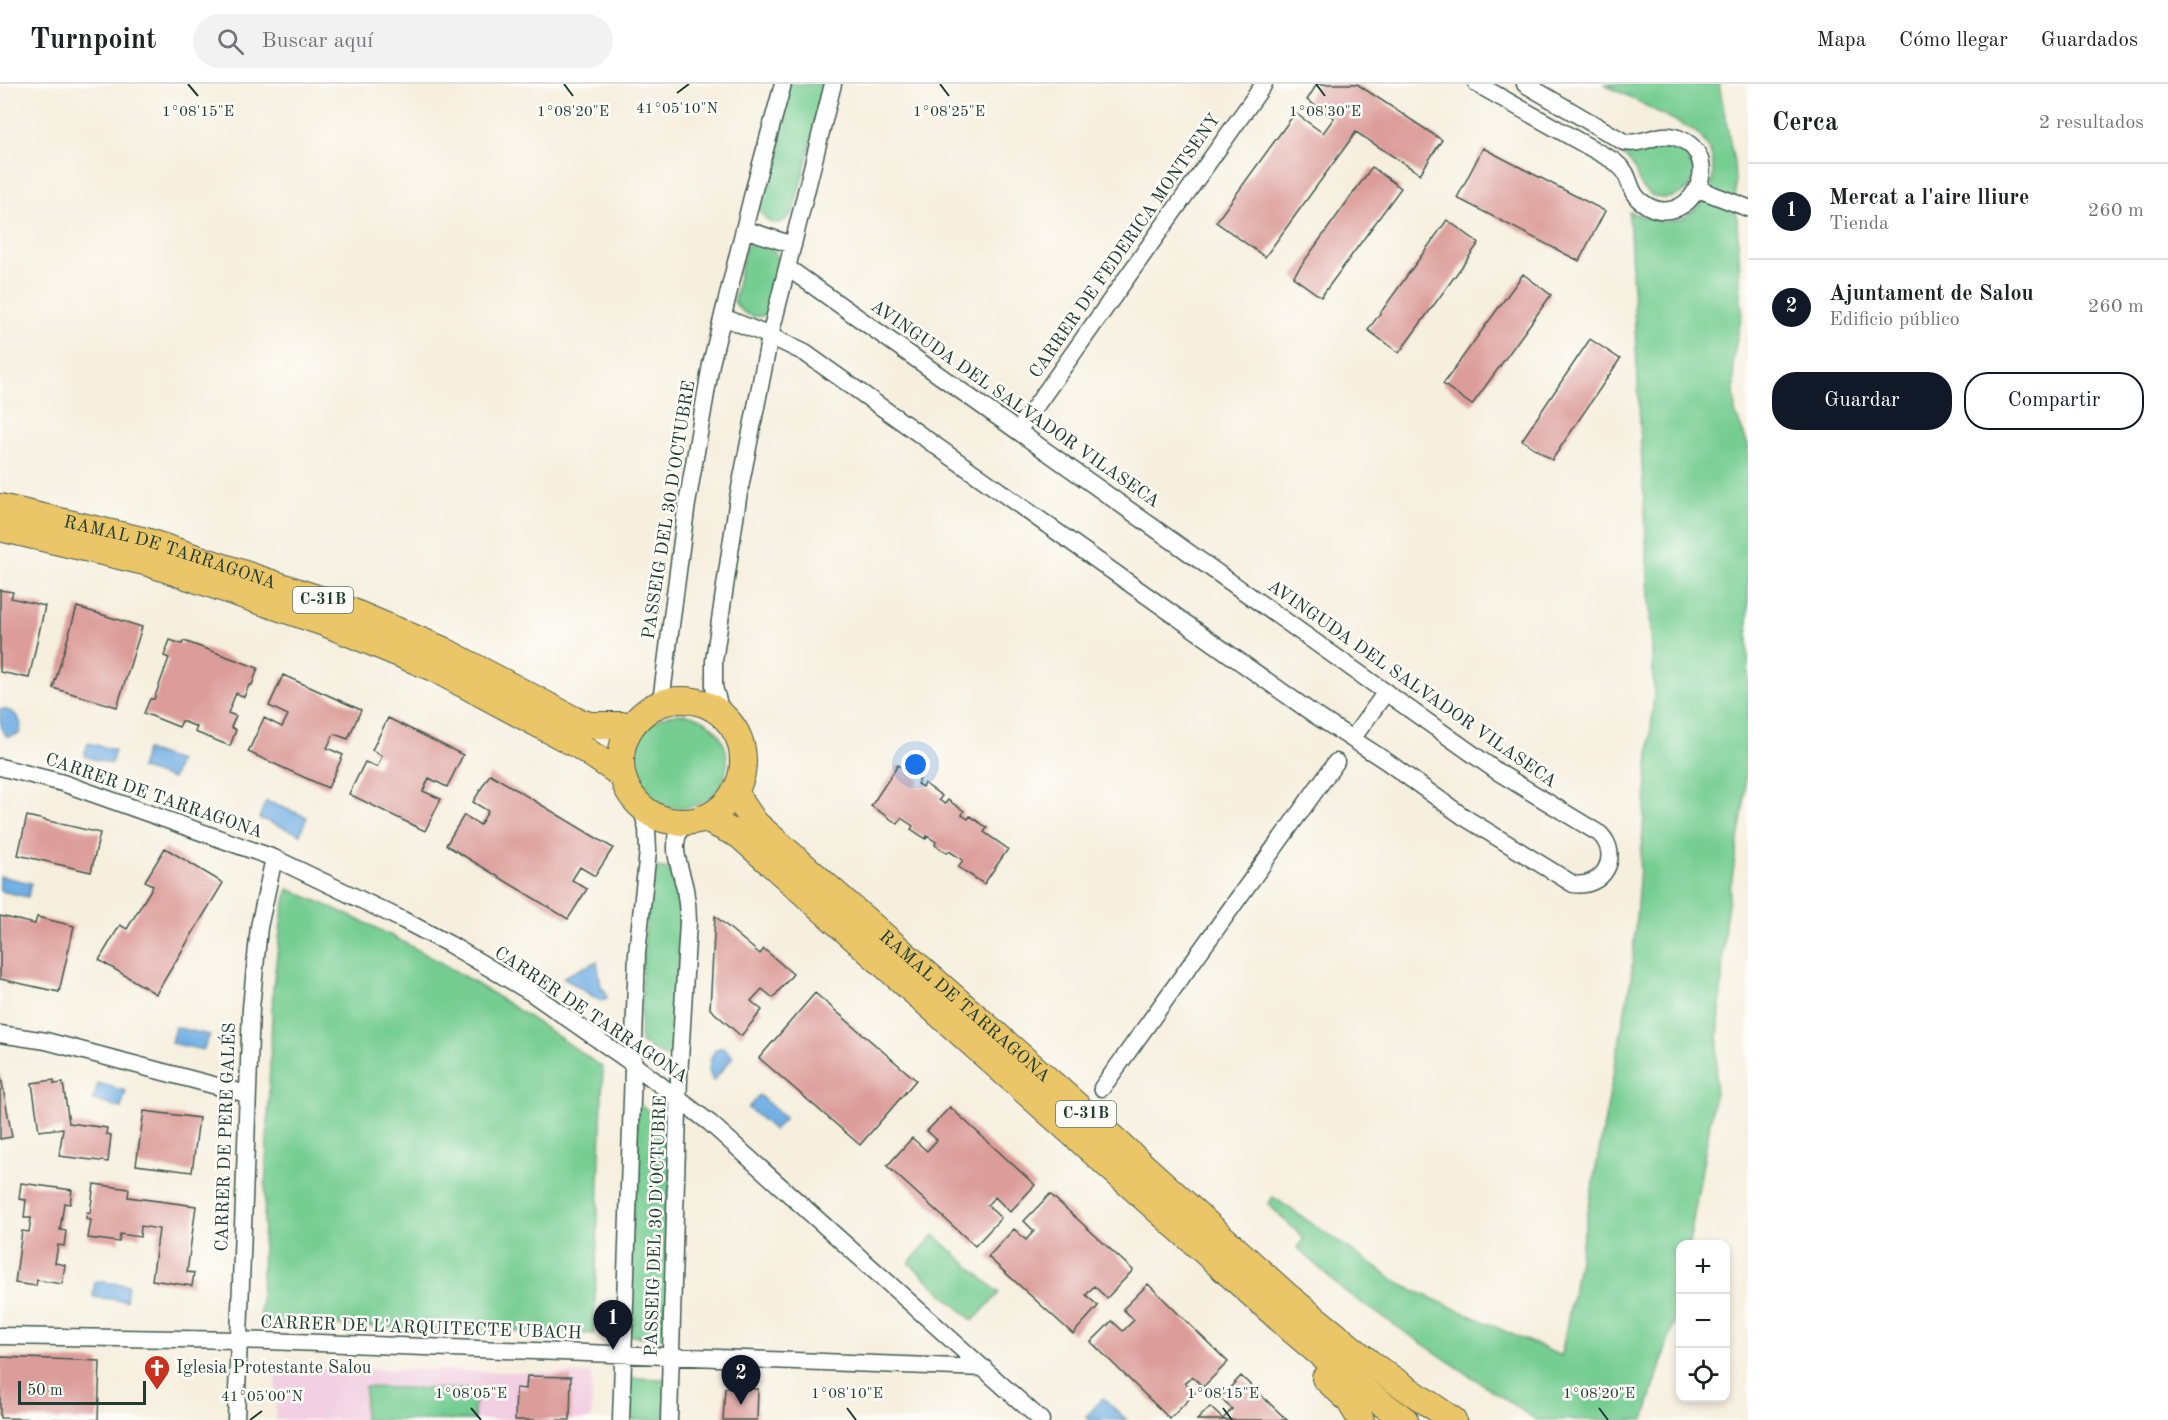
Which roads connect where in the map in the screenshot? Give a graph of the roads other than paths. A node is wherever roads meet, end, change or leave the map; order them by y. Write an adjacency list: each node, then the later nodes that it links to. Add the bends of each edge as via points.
1 (783, 84): 8 (street, PASSEIG DEL 30 D'OCTUBRE)
2 (833, 84): 9 (street)
3 (1264, 84): 13 (street, CARRER DE FEDERICA MONTSENY)
4 (1477, 84): 6 (street, via 1614,161 1625,172 1636,197 1648,206 1662,210 1677,208)
5 (1525, 84): 6 (street, via 1624,142 1641,143 1662,135 1684,141 1700,162)
6 (1698, 189): 7 (street)
7 (1748, 208)
8 (744, 229): 9 (street); 11 (street, PASSEIG DEL 30 D'OCTUBRE)
9 (793, 245): 10 (street)
10 (788, 268): 12 (street); 13 (street, AVINGUDA DEL SALVADOR VILASECA)
11 (723, 317): 12 (street); 17 (street, PASSEIG DEL 30 D'OCTUBRE, via 686,510 662,694)
12 (770, 336): 18 (street, via 738,498 714,661 714,687); 20 (street, AVINGUDA DEL SALVADOR VILASECA, via 805,353)
13 (1018, 431): 16 (street, AVINGUDA DEL SALVADOR VILASECA)
14 (0, 507): 19 (main road, RAMAL DE TARRAGONA / C-31B, via 146,541 329,602 443,650 575,720 590,725)
15 (0, 528): 23 (main road, RAMAL DE TARRAGONA / C-31B, via 146,562 327,624 433,668 579,746)
16 (1386, 692): 20 (street); 20 (street, AVINGUDA DEL SALVADOR VILASECA, via 1498,772 1600,834 1610,853 1604,874 1590,883 1573,884 1464,817)
17 (653, 707): 18 (main road, via 689,700); 19 (main road)
18 (722, 715): 24 (main road, via 740,743 742,768)
19 (632, 725): 23 (main road, via 622,749)
20 (1352, 739)
21 (1336, 762): 30 (street)
22 (0, 768): 27 (street, CARRER DE TARRAGONA, via 63,783)
23 (622, 775): 25 (main road, C-31B)
24 (734, 792): 26 (main road, via 715,812); 45 (main road, RAMAL DE TARRAGONA / C-31B, via 755,822 1285,1294 1376,1367)
25 (640, 806): 26 (main road, C-31B, via 660,817); 29 (street, PASSEIG DEL 30 D'OCTUBRE, via 648,851 637,953)
26 (693, 820): 32 (street, PASSEIG DEL 30 D'OCTUBRE, via 677,834 675,855 688,913); 33 (main road, RAMAL DE TARRAGONA / C-31B, via 739,835)
27 (274, 858): 29 (street, CARRER DE TARRAGONA, via 449,944 531,992); 31 (street, CARRER DE PERE GALÉS, via 254,967)
28 (0, 1034): 31 (street, via 46,1041)
29 (633, 1064): 32 (street, CARRER DE TARRAGONA); 36 (street, PASSEIG DEL 30 D'OCTUBRE)
30 (1102, 1088)
31 (247, 1094): 35 (street, CARRER DE PERE GALÉS)
32 (680, 1100): 37 (street, PASSEIG DEL 30 D'OCTUBRE); 38 (street, CARRER DE TARRAGONA)
33 (1223, 1268): 43 (main road, C-31B, via 1278,1335 1349,1400); 44 (main road, RAMAL DE TARRAGONA / C-31B, via 1359,1386)
34 (0, 1336): 35 (street, CARRER DE L'ARQUITECTE UBACH)
35 (239, 1340): 36 (street, CARRER DE L'ARQUITECTE UBACH); 39 (street, CARRER DE PERE GALÉS)
36 (623, 1355): 37 (street, CARRER DE L'ARQUITECTE UBACH); 40 (street, PASSEIG DEL 30 D'OCTUBRE)
37 (671, 1356): 38 (street, CARRER DE L'ARQUITECTE UBACH); 41 (street, PASSEIG DEL 30 D'OCTUBRE)
38 (984, 1368): 42 (street, CARRER DE TARRAGONA)
39 (236, 1420)
40 (621, 1420)
41 (669, 1420)
42 (1041, 1420)
43 (1361, 1420)
44 (1405, 1420)
45 (1453, 1420)

